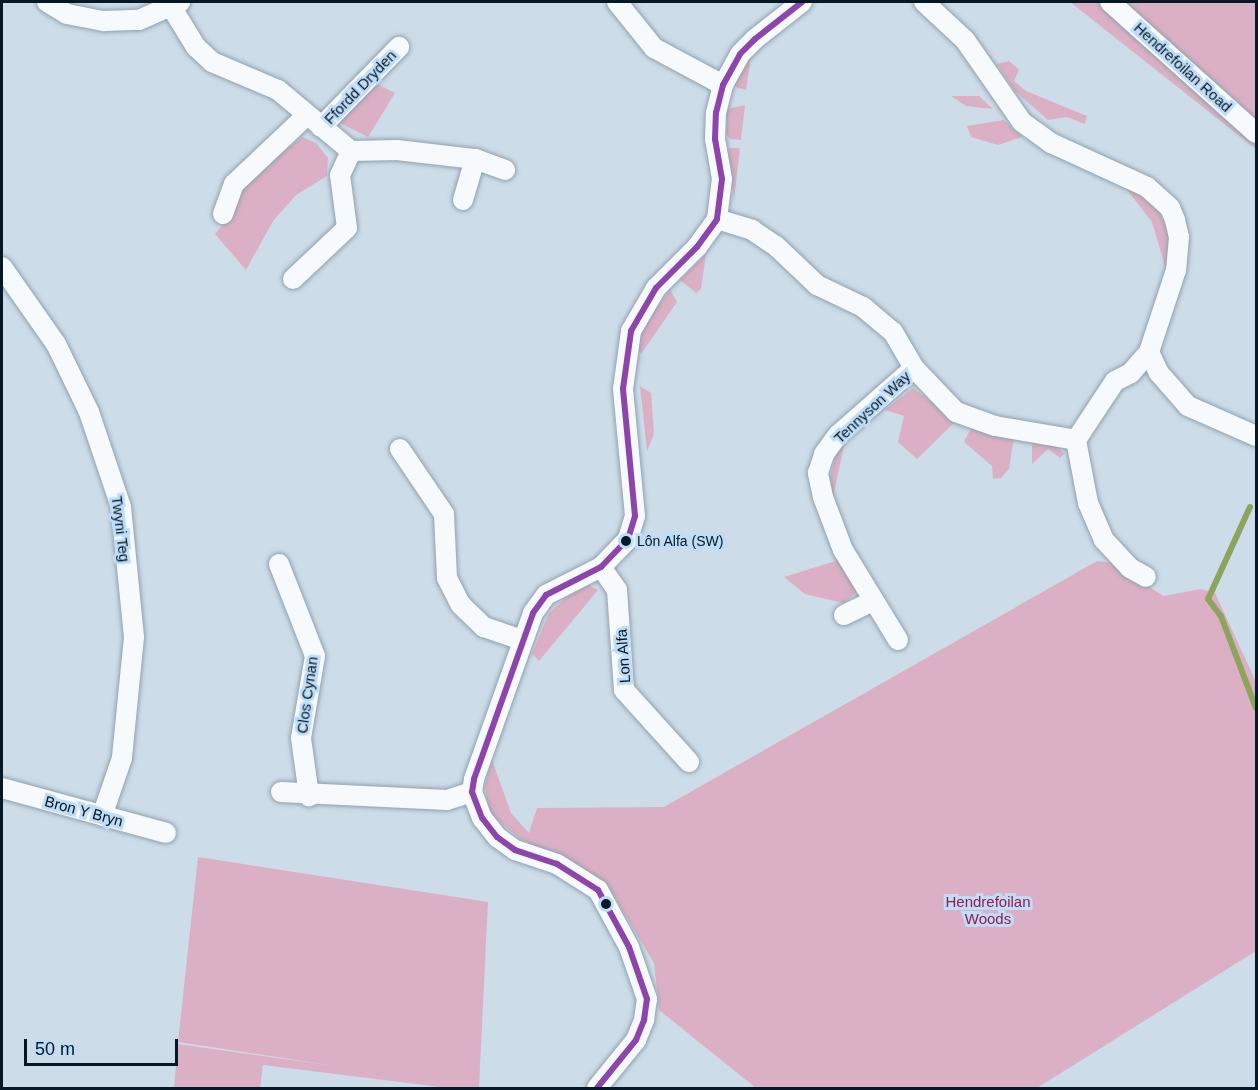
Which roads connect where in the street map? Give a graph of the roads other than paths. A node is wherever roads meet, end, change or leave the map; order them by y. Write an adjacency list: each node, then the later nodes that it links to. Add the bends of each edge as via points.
1 (47, 2): 6 (street, Ffordd Dryden, via 67,14 104,21 139,20)
2 (617, 2): 8 (street, via 654,48)
3 (802, 2): 8 (street, via 754,39 740,54)
4 (924, 2): 19 (street, via 966,40 1022,122 1051,143 1147,187 1170,208 1179,237 1176,270)
5 (1110, 2): 10 (street, Hendrefoilan Road)
6 (176, 5): 9 (street, Ffordd Dryden, via 196,47 212,62 278,90)
7 (399, 47): 9 (street, Ffordd Dryden)
8 (723, 85): 16 (street, via 716,113 715,139 722,179)
9 (313, 122): 11 (street, Ffordd Dryden); 15 (street, Ffordd Dryden, via 234,184)
10 (1257, 133)
11 (351, 151): 12 (street, via 397,150); 18 (street, via 340,175 346,228)
12 (475, 159): 13 (street); 14 (street)
13 (505, 170)
14 (463, 200)
15 (223, 214)
16 (717, 219): 20 (street, via 752,230 776,246 817,285 863,307 893,332); 25 (street, via 697,247 656,288 631,331 623,389 635,516 628,539)
17 (2, 267): 36 (street, Twyni Teg, via 60,354 89,412 121,507 134,637 122,758)
18 (293, 279)
19 (1149, 352): 21 (street, via 1159,373 1188,406); 22 (street, via 1131,373 1115,381)
20 (914, 368): 22 (street, via 956,412 995,426); 27 (street, Tennyson Way, via 838,435 824,454 818,473 843,550)
21 (1257, 436)
22 (1076, 440): 26 (street, via 1088,503 1104,540)
23 (400, 449): 29 (street, via 444,514 447,578 461,605 484,627)
24 (279, 564): 35 (street, Clos Cynan, via 315,656 301,738)
25 (601, 567): 29 (street, via 546,595); 31 (street, Lon Alfa, via 616,590 624,690)
26 (1132, 575)
27 (873, 601): 28 (street); 30 (street, Tennyson Way)
28 (844, 615)
29 (522, 640): 34 (street)
30 (898, 640)
31 (689, 762)
32 (2, 788): 36 (street, Bron Y Bryn)
33 (281, 792): 35 (street)
34 (472, 792): 35 (street, via 447,800); 38 (street, via 482,818 497,837 515,850 557,864 598,890 628,947 647,999 644,1020 636,1040)
35 (309, 796)
36 (102, 816): 37 (street, Bron Y Bryn)
37 (166, 833)
38 (597, 1089)

